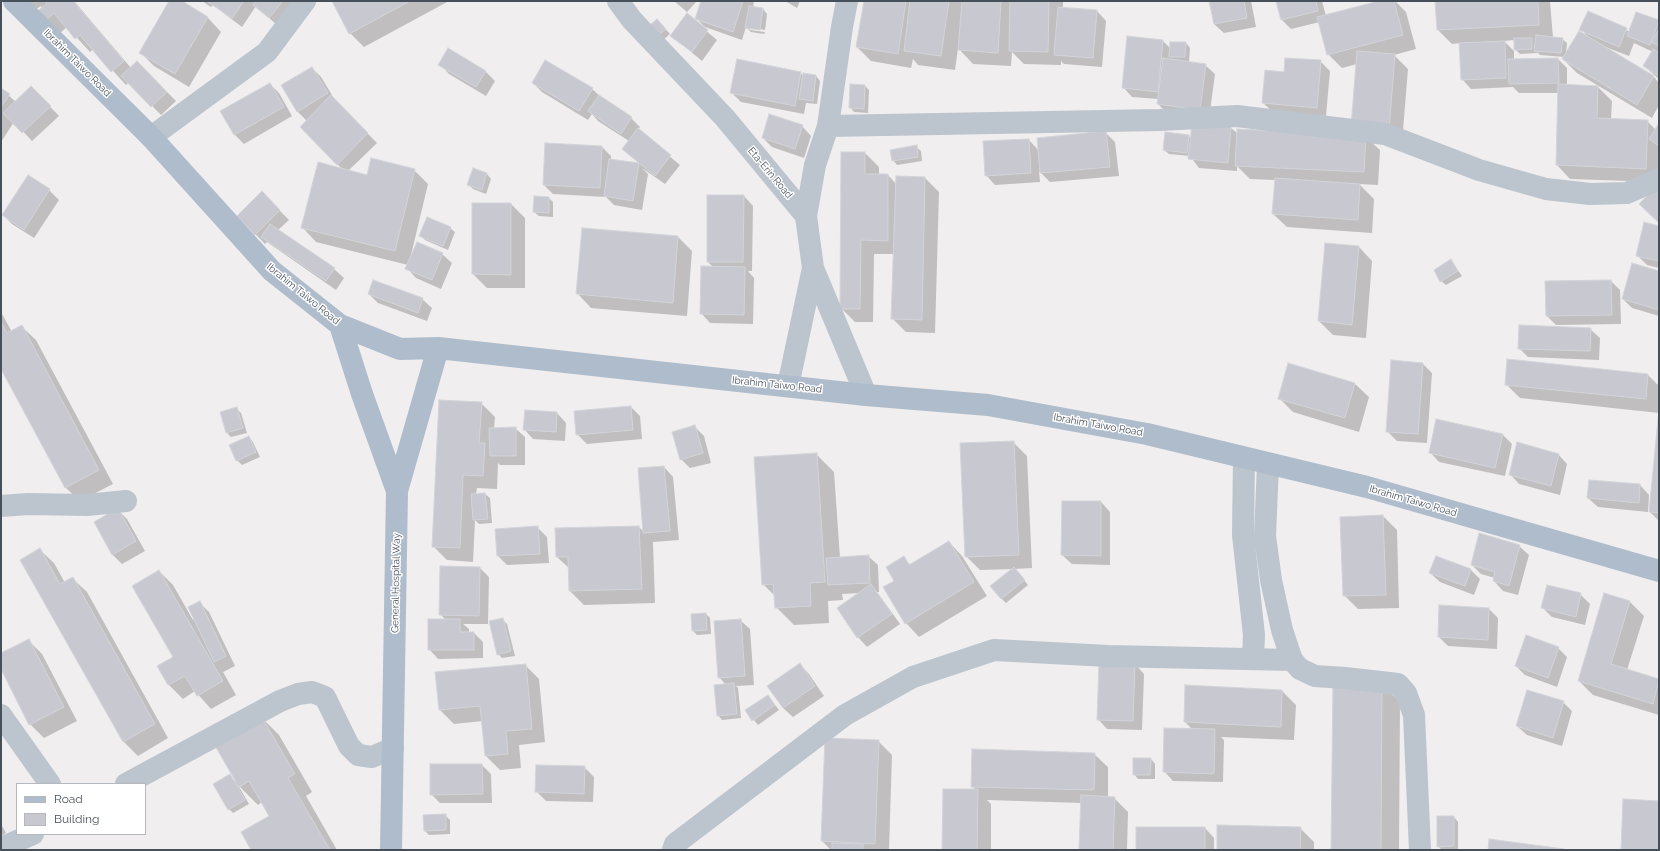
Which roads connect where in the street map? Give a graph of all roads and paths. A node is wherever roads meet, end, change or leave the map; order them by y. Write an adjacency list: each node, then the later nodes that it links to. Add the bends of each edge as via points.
1 (14, 1): 6 (main road, Ibrahim Taiwo Road)
2 (305, 1): 6 (street, via 267,52)
3 (618, 1): 8 (street, Eta-Erin Road, via 632,20 725,118)
4 (847, 1): 5 (street)
5 (828, 126): 7 (street, via 1160,120 1237,116 1385,134 1479,170 1546,188 1590,194 1627,193); 8 (street, via 815,166)
6 (151, 137): 10 (main road, Ibrahim Taiwo Road, via 272,271)
7 (1659, 179)
8 (806, 216): 9 (street)
9 (813, 268): 12 (street); 13 (street)
10 (340, 325): 11 (main road, Ibrahim Taiwo Road, via 400,349); 16 (main road, General Hospital Way)
11 (438, 348): 12 (main road, Ibrahim Taiwo Road); 16 (main road)
12 (788, 386): 13 (main road, Ibrahim Taiwo Road)
13 (866, 395): 14 (main road, Ibrahim Taiwo Road, via 988,405 1147,434)
14 (1244, 458): 15 (main road, Ibrahim Taiwo Road); 20 (street, via 1243,535 1254,635)
15 (1268, 464): 19 (main road, Ibrahim Taiwo Road, via 1367,487); 21 (street, via 1265,536 1271,580 1282,630)
16 (398, 491): 23 (main road, General Hospital Way)
17 (126, 501): 18 (street, via 87,505)
18 (1, 506)
19 (1659, 571)
20 (1253, 659): 21 (street); 29 (street, via 1108,656 994,650 913,677 845,715 675,844)
21 (1292, 660): 30 (street, via 1300,669 1315,676 1398,684 1406,693 1414,715)
22 (1, 715): 24 (street)
23 (393, 748): 25 (street, via 372,757 358,755 349,746 325,697 312,692 280,701); 28 (main road, General Hospital Way)
24 (49, 783)
25 (128, 783)
26 (31, 835): 27 (street)
27 (1, 848)
28 (391, 850)
29 (673, 850)
30 (1420, 850)

